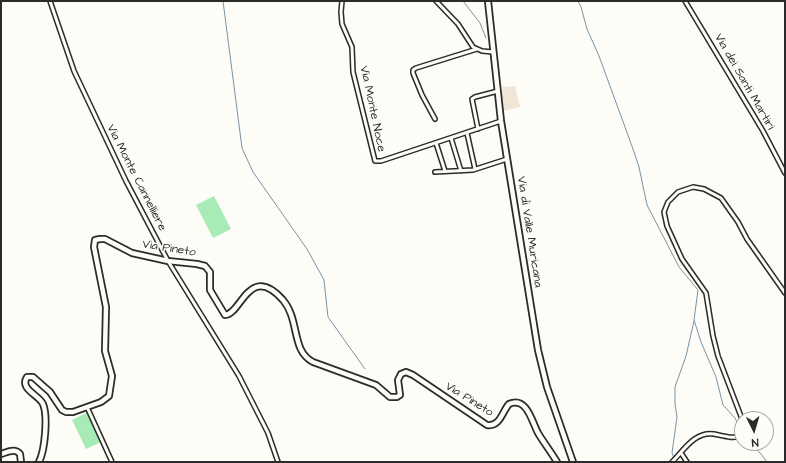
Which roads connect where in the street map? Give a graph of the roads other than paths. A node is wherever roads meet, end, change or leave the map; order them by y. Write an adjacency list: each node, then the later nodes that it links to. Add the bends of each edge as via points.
1 (50, 1): 21 (street, Via Monte Cannelliere, via 69,59 86,97)
2 (342, 1): 14 (street, Via Monte Noce, via 342,22 352,47 353,72 374,160 379,162)
3 (436, 1): 6 (street, via 458,24)
4 (488, 1): 7 (street, Via di Valle Muricana)
5 (685, 1): 20 (street, Via dei Santi Martiri, via 759,124)
6 (476, 49): 7 (street); 9 (street, via 414,70 421,93)
7 (493, 52): 8 (street, Via di Valle Muricana)
8 (498, 91): 10 (street, Via di Valle Muricana); 11 (street, via 472,99)
9 (435, 119)
10 (501, 121): 11 (street, Via Monte Noce); 15 (street, Via di Valle Muricana)
11 (478, 129): 12 (street, Via Monte Noce)
12 (467, 132): 13 (street, Via Monte Noce); 16 (street)
13 (451, 138): 14 (street, Via Monte Noce); 17 (street)
14 (436, 143): 19 (street)
15 (507, 159): 16 (street); 33 (street, Via di Valle Muricana, via 541,364)
16 (475, 169): 17 (street)
17 (461, 171): 19 (street)
18 (435, 172): 19 (street)
19 (445, 172)
20 (785, 173)
21 (168, 261): 23 (street, Via Pineto, via 130,252 103,239 95,241 94,250 106,307 105,355 112,377 107,398); 31 (street, Via Monte Cannelliere, via 239,376 268,433); 32 (street, Via Pineto, via 200,264 208,268 209,288 226,316 232,313 242,298 254,288 263,287 272,291 290,310 299,346 306,357 313,362 376,385 390,397 396,398 400,395 398,379 404,372 412,374 487,425 497,423 508,404 520,404 529,413)
22 (785, 293): 24 (street, via 721,199 704,190 691,188 678,192 668,202 664,212 667,226 681,256 707,294 718,356)
23 (86, 407): 29 (street, Via Pineto, via 64,412 50,392 34,378 30,376 26,379 27,387 41,401 45,411 43,446); 30 (street)
24 (739, 411)
25 (734, 437): 26 (street, via 703,434 694,438)
26 (681, 452): 34 (street); 35 (street)
27 (1, 454): 28 (street, via 17,451)
28 (21, 462)
29 (39, 462)
30 (112, 462)
31 (278, 462)
32 (557, 462)
33 (573, 462)
34 (672, 462)
35 (687, 462)

